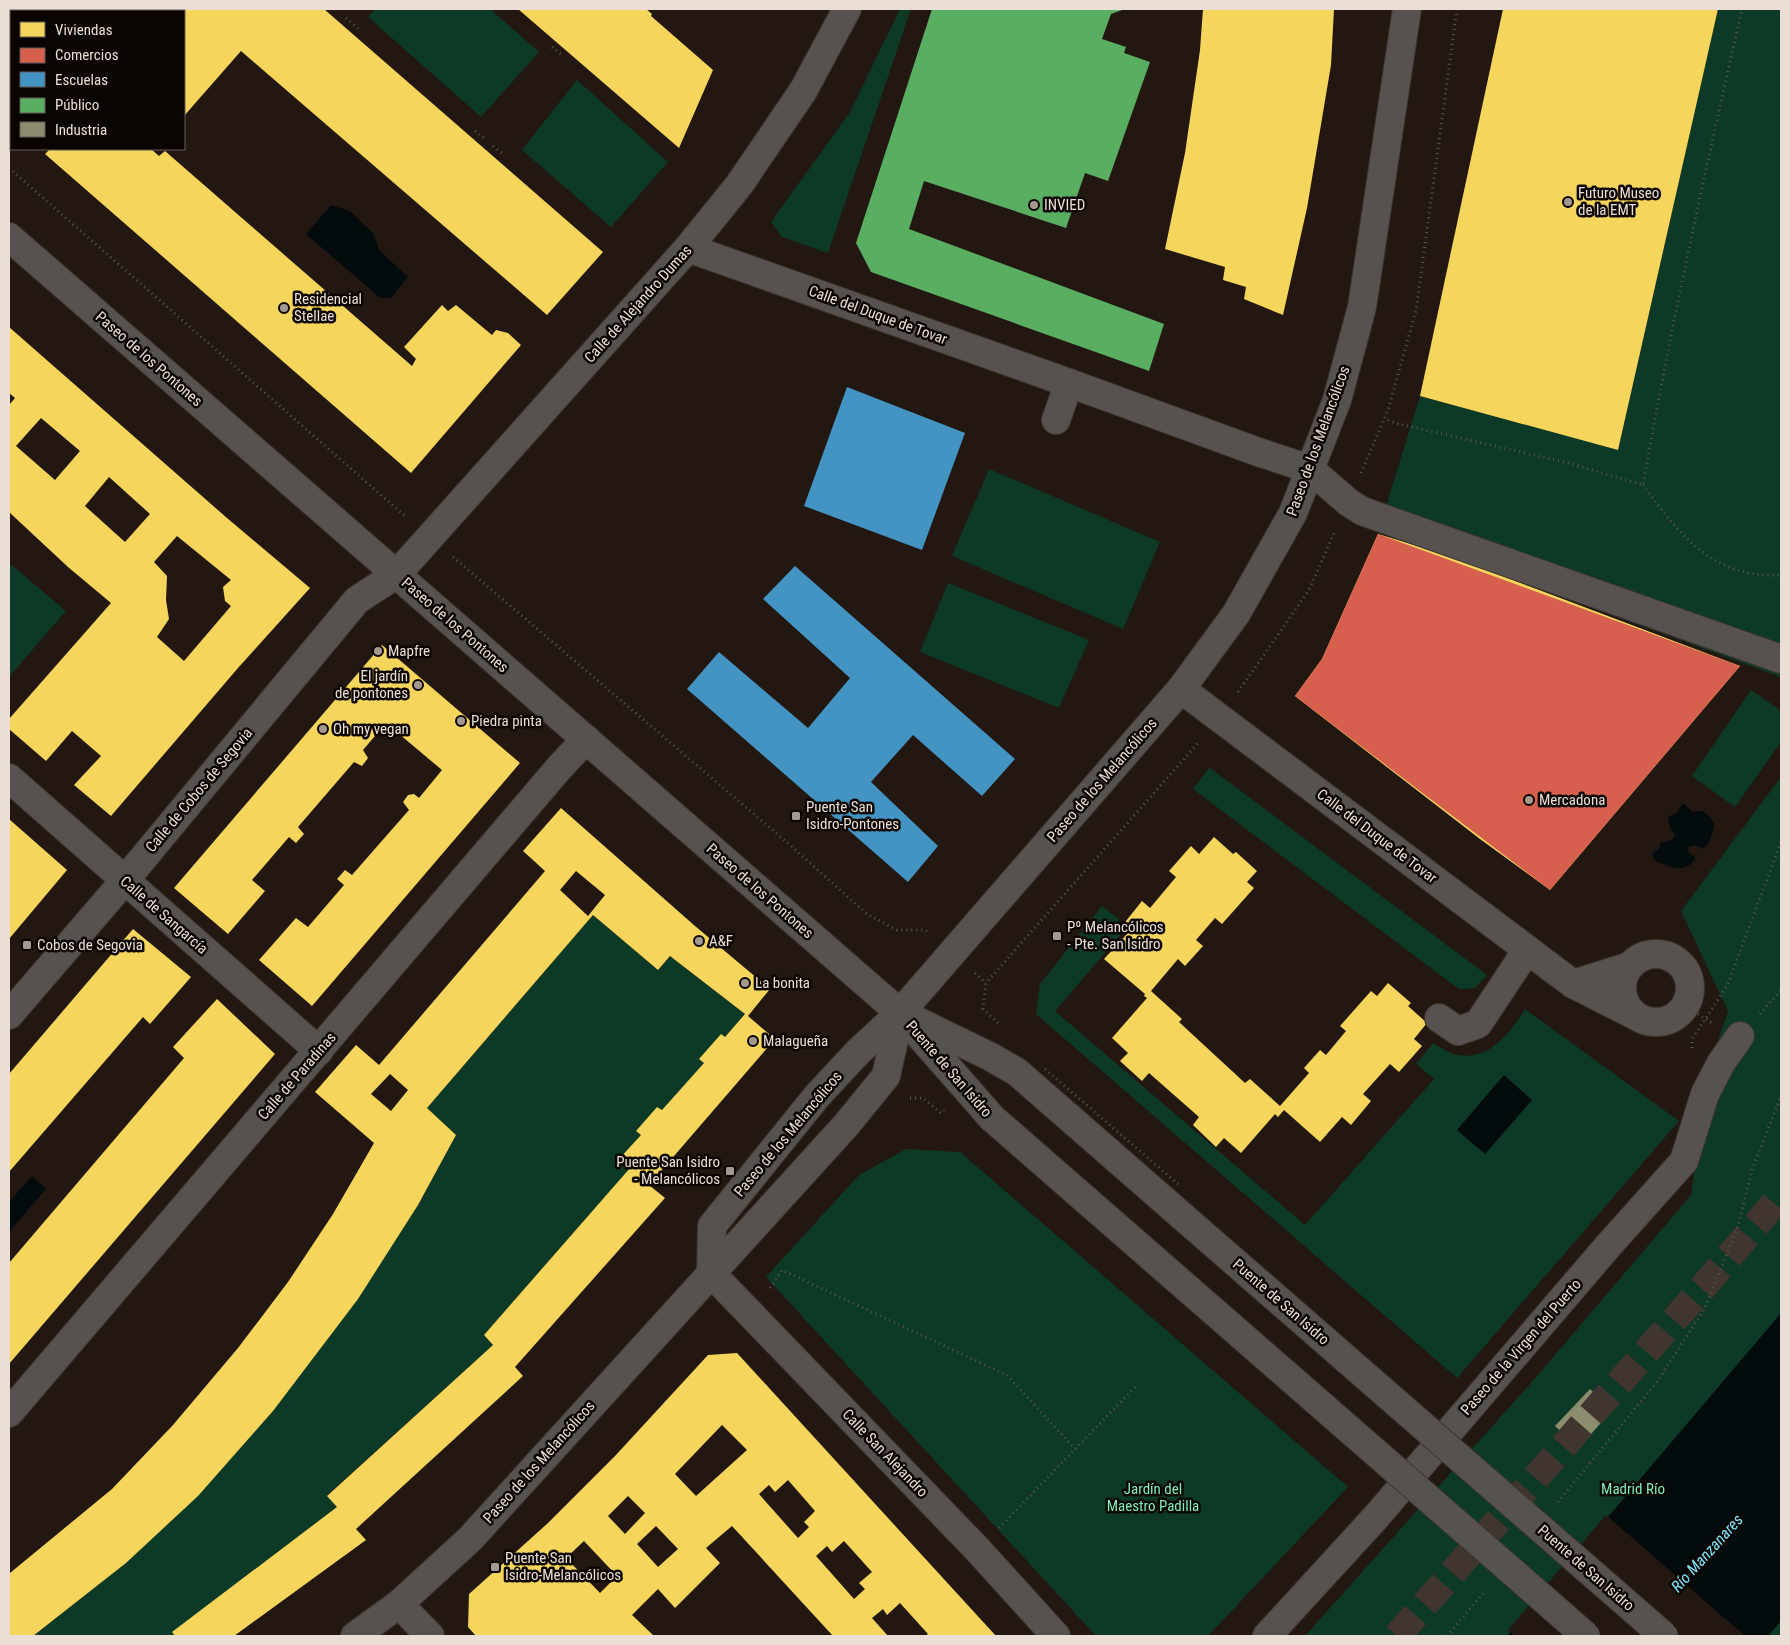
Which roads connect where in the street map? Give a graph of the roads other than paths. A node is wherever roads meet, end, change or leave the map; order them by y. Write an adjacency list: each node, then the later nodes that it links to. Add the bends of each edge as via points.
1 (846, 9): 4 (street, Calle de Alejandro Dumas, via 803,91 739,185)
2 (1407, 9): 7 (street, Paseo de los Melancólicos, via 1362,307 1337,400)
3 (9, 236): 8 (street, Paseo de los Pontones)
4 (688, 248): 5 (street, Calle del Duque de Tovar); 8 (street, Calle de Alejandro Dumas)
5 (1069, 383): 6 (street); 7 (street, Calle del Duque de Tovar)
6 (1056, 420)
7 (1310, 469): 9 (street, via 1362,511); 10 (street, Paseo de los Melancólicos, via 1293,512 1236,614)
8 (397, 574): 11 (street, Paseo de los Pontones); 13 (street, Calle de Cobos de Segovia, via 357,600)
9 (1781, 659)
10 (1181, 688): 14 (street, Calle del Duque de Tovar); 17 (street, Paseo de los Melancólicos)
11 (586, 739): 17 (street, Paseo de los Pontones); 22 (street, Calle de Paradinas)
12 (9, 778): 13 (street, Calle de Sangarcía)
13 (125, 880): 18 (street, Calle de Cobos de Segovia); 22 (street, Calle de Sangarcía)
14 (1528, 950): 16 (street, Calle del Duque de Tovar); 20 (street, via 1478,1024 1458,1031)
15 (1630, 966): 16 (street, Calle del Duque de Tovar); 19 (street, via 1624,975 1623,998); 19 (street, Calle del Duque de Tovar, via 1639,958 1660,954 1680,965 1689,984 1689,996 1678,1014 1657,1022)
16 (1573, 984): 19 (street, Calle del Duque de Tovar)
17 (900, 1013): 23 (street, Paseo de los Melancólicos, via 886,1076 847,1124); 23 (street, Paseo de los Melancólicos, via 817,1096 712,1226); 30 (street, Puente de San Isidro, bridge, via 992,1118); 31 (street, Puente de San Isidro, bridge, via 1017,1072 1036,1070)
18 (9, 1015)
19 (1636, 1016)
20 (1439, 1018)
21 (1740, 1036): 29 (street, Paseo de la Virgen del Puerto, via 1704,1094 1684,1161 1376,1516)
22 (320, 1051): 24 (street, Calle de Paradinas)
23 (711, 1273): 25 (street, Paseo de los Melancólicos, via 470,1539); 28 (street, Calle San Alejandro, via 978,1550)
24 (9, 1413)
25 (399, 1604): 26 (street, Paseo de los Melancólicos); 27 (street)
26 (355, 1636)
27 (430, 1636)
28 (1056, 1636)
29 (1266, 1636)
30 (1586, 1636)
31 (1664, 1636)

